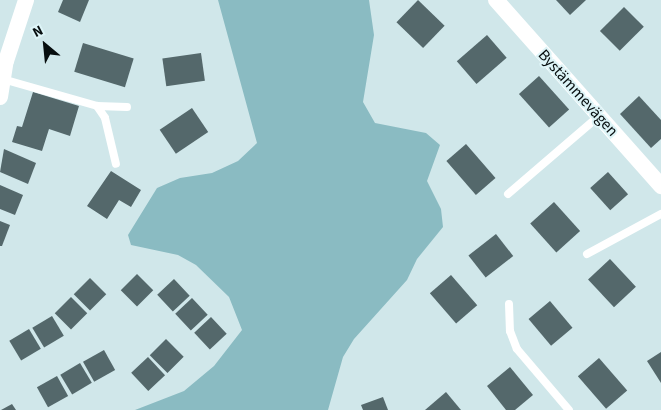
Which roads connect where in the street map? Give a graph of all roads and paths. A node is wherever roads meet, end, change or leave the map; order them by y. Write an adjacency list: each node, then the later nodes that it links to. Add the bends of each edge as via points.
1 (26, 0): 3 (street)
2 (496, 0): 8 (street, Bystämmevägen)
3 (3, 59): 4 (street)
4 (6, 80): 5 (street); 6 (lane)
5 (0, 97)
6 (97, 106): 7 (lane); 9 (lane, via 105,118)
7 (127, 106)
8 (599, 116): 10 (street, Bystämmevägen); 11 (lane)
9 (116, 164)
10 (661, 186)
11 (508, 194)
12 (661, 214): 13 (lane)
13 (587, 254)
14 (509, 304): 15 (lane, via 510,331 517,349)
15 (568, 410)

